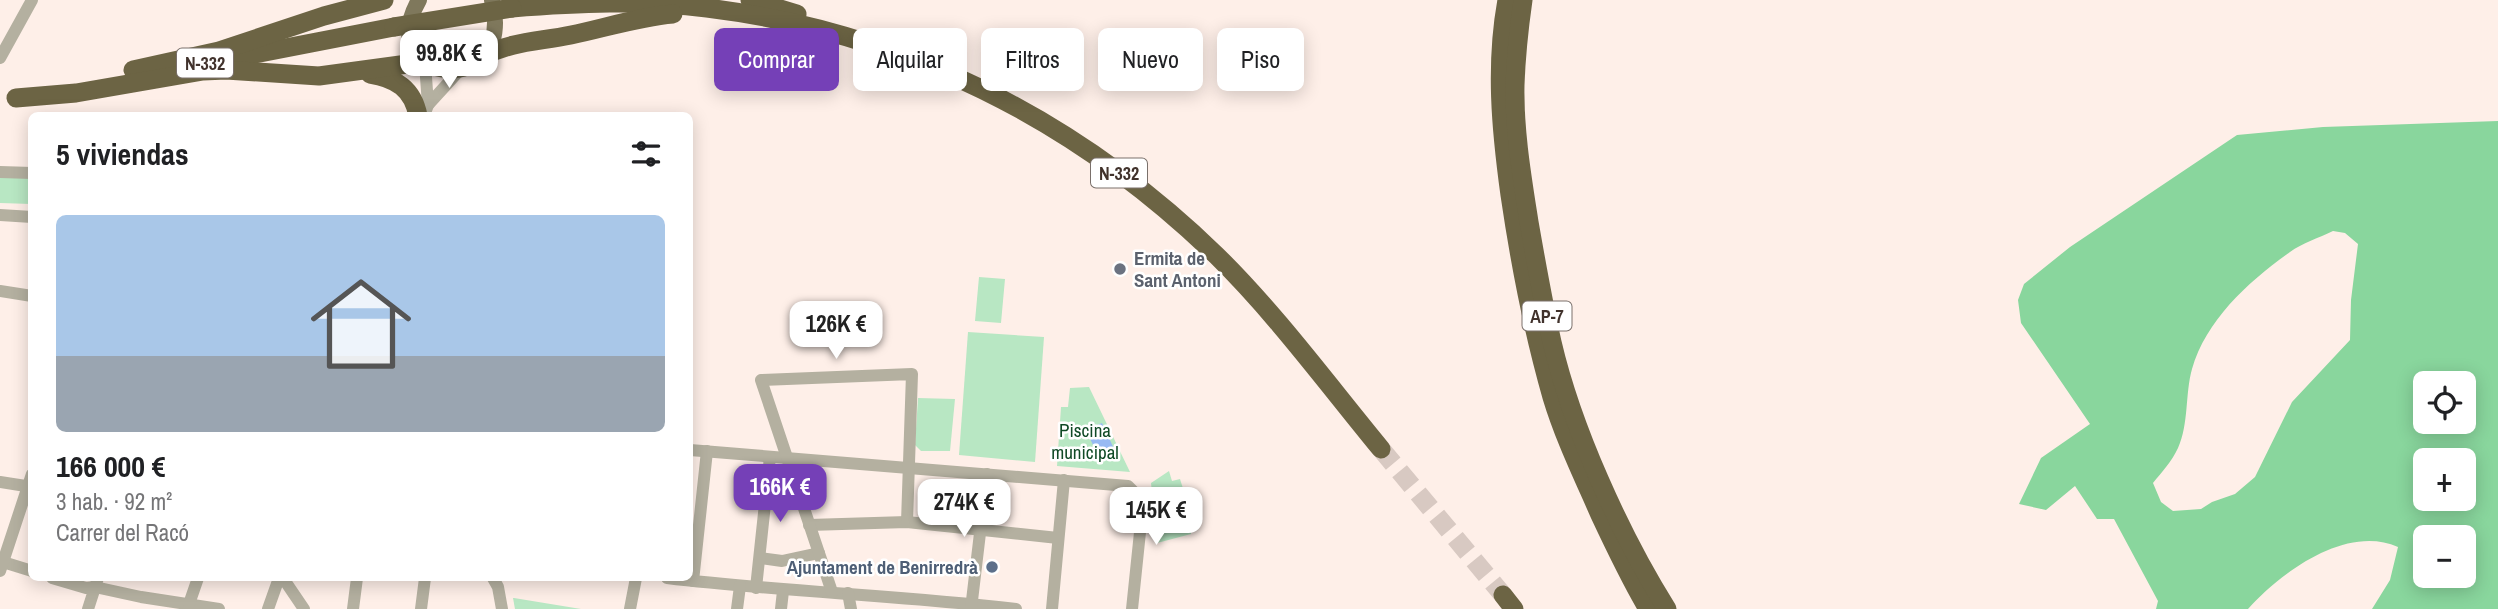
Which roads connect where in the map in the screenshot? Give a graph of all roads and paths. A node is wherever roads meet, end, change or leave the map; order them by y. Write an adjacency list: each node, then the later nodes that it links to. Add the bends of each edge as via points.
1 (32, 0): 12 (street)
2 (384, 0): 17 (highway, via 219,51)
3 (419, 0): 13 (main road, via 410,32)
4 (492, 0): 11 (main road, via 495,30)
5 (750, 0): 8 (highway)
6 (1507, 0): 79 (highway, AP-7, via 1499,72 1501,117 1531,316 1553,400 1579,469)
7 (1523, 0): 80 (highway, AP-7, via 1516,73 1517,129 1552,343 1599,478)
8 (853, 30)
9 (853, 39): 17 (highway, N-332, bridge, via 707,8 627,3 512,8)
10 (853, 41): 11 (highway, via 714,16 677,14 512,44)
11 (481, 57): 14 (main road)
12 (0, 58)
13 (423, 61): 14 (main road, via 438,69); 15 (highway); 18 (street)
14 (459, 71): 18 (street)
15 (362, 72): 17 (highway, via 320,76 203,71); 18 (highway, via 398,82)
16 (967, 81): 27 (highway, N-332, via 1048,124 1170,212 1251,294)
17 (8, 100)
18 (423, 112)
19 (0, 172): 20 (street)
20 (28, 173)
21 (0, 209): 22 (street)
22 (28, 209)
23 (0, 215): 24 (street)
24 (28, 217)
25 (1, 293): 26 (street)
26 (28, 296)
27 (1381, 449)
28 (693, 450): 29 (street)
29 (707, 451): 30 (street); 54 (street)
30 (770, 457): 31 (street); 43 (street)
31 (788, 458): 32 (street); 32 (street, via 761,380 912,374); 39 (street)
32 (908, 467): 33 (street); 38 (street)
33 (988, 474): 34 (street); 40 (street)
34 (1064, 480): 41 (street); 78 (street, via 1120,484 1137,493 1142,513)
35 (0, 482): 36 (street)
36 (28, 487)
37 (28, 490): 44 (street)
38 (908, 522): 39 (street); 40 (street)
39 (809, 525): 42 (street)
40 (982, 530): 41 (street); 64 (street)
41 (1058, 538): 77 (street)
42 (819, 553): 43 (street, via 782,561); 59 (street)
43 (760, 558): 57 (street)
44 (2, 567): 45 (street)
45 (28, 570)
46 (62, 581): 55 (street, via 86,588)
47 (197, 581): 62 (street)
48 (280, 581): 67 (street)
49 (283, 581): 68 (street)
50 (357, 581): 69 (street)
51 (425, 581): 70 (street)
52 (497, 581): 71 (street)
53 (635, 581): 72 (street)
54 (694, 581): 56 (street)
55 (97, 582): 61 (street); 65 (street)
56 (740, 586): 57 (street); 73 (street)
57 (756, 588): 58 (street)
58 (783, 591): 59 (street); 74 (street)
59 (832, 592): 60 (street)
60 (848, 593): 63 (street); 75 (street)
61 (139, 603): 62 (street)
62 (189, 604): 66 (street)
63 (912, 604): 64 (street)
64 (972, 606): 76 (street)
65 (88, 609)
66 (219, 609)
67 (268, 609)
68 (304, 609)
69 (353, 609)
70 (421, 609)
71 (502, 609)
72 (630, 609)
73 (737, 609)
74 (781, 609)
75 (851, 609)
76 (1016, 609)
77 (1052, 609)
78 (1132, 609)
79 (1648, 609)
80 (1667, 609)

